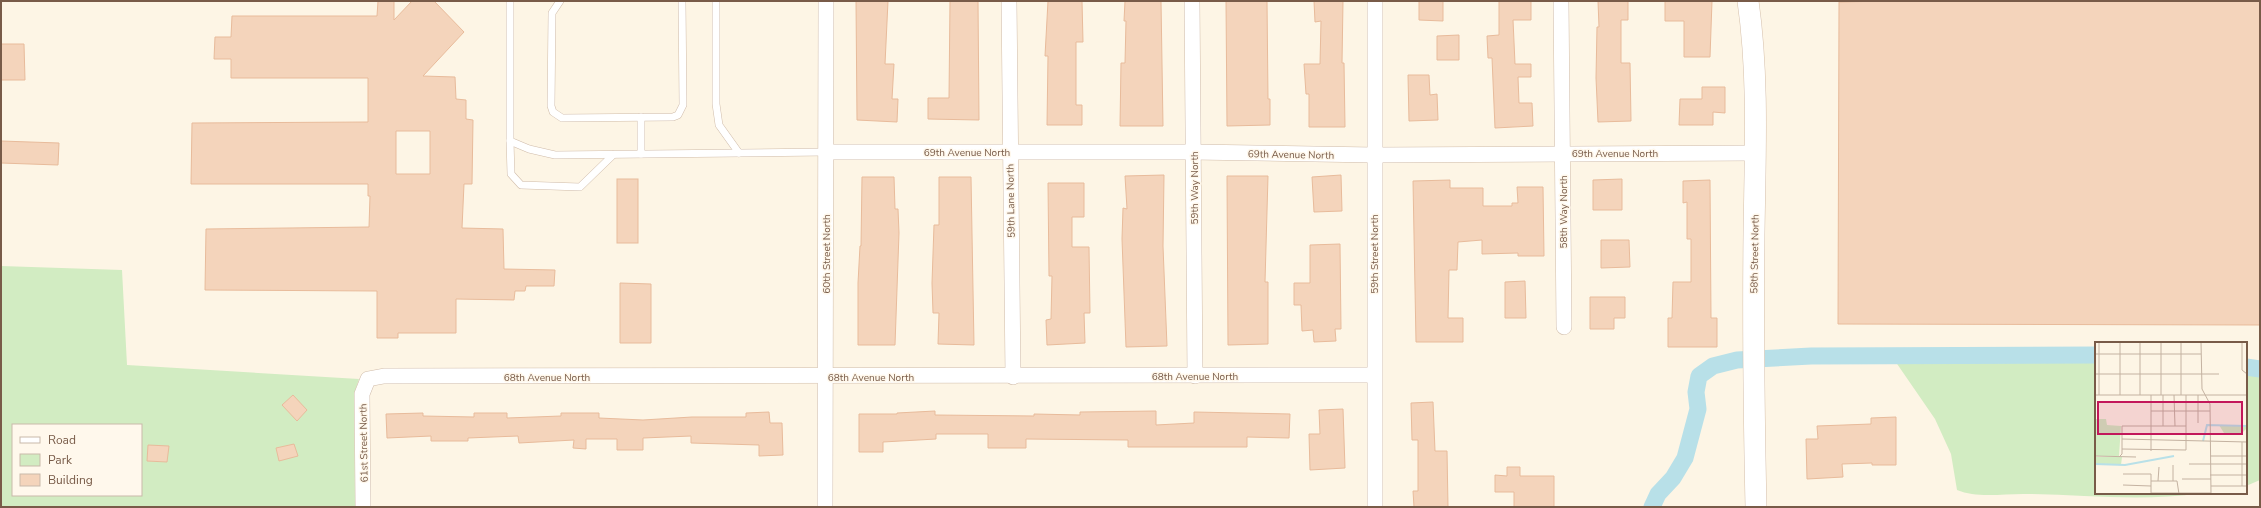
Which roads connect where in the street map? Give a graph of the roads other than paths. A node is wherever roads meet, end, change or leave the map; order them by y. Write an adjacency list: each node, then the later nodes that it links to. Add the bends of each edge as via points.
1 (510, 1): 12 (lane)
2 (560, 1): 11 (lane, via 552,13 553,112 562,118)
3 (682, 1): 11 (lane, via 682,111 672,117)
4 (716, 1): 16 (lane, via 719,125)
5 (826, 1): 13 (street, 60th Street North)
6 (1009, 1): 14 (street, 59th Lane North)
7 (1192, 1): 15 (street, 59th Way North)
8 (1375, 1): 21 (street, 59th Street North)
9 (1561, 1): 17 (street, 58th Way North)
10 (1748, 1): 18 (street, 58th Street North, via 1753,37)
11 (641, 117): 19 (lane)
12 (510, 141): 20 (lane, via 555,156); 20 (lane, via 511,174 521,185 580,187)
13 (826, 152): 14 (street, 69th Avenue North); 16 (lane); 25 (street, 60th Street North)
14 (1010, 152): 15 (street, 69th Avenue North); 26 (street, 59th Lane North)
15 (1194, 152): 21 (street, 69th Avenue North); 24 (street, 59th Way North)
16 (739, 153): 19 (lane)
17 (1562, 153): 18 (street, 69th Avenue North); 21 (street, 69th Avenue North); 22 (street, 58th Way North)
18 (1755, 153): 31 (street, 58th Street North, via 1753,344)
19 (641, 154): 20 (lane)
20 (612, 155)
21 (1374, 155): 23 (street, 59th Street North)
22 (1564, 327)
23 (1374, 375): 24 (street, 68th Avenue North); 30 (street, 59th Street North)
24 (1195, 376): 26 (street, 68th Avenue North)
25 (825, 377): 26 (street, 68th Avenue North); 27 (street, 68th Avenue North, via 384,376); 29 (street, 60th Street North)
26 (1013, 377)
27 (368, 379): 28 (street, 61st Street North, via 362,394)
28 (363, 507)
29 (825, 507)
30 (1375, 507)
31 (1756, 507)

